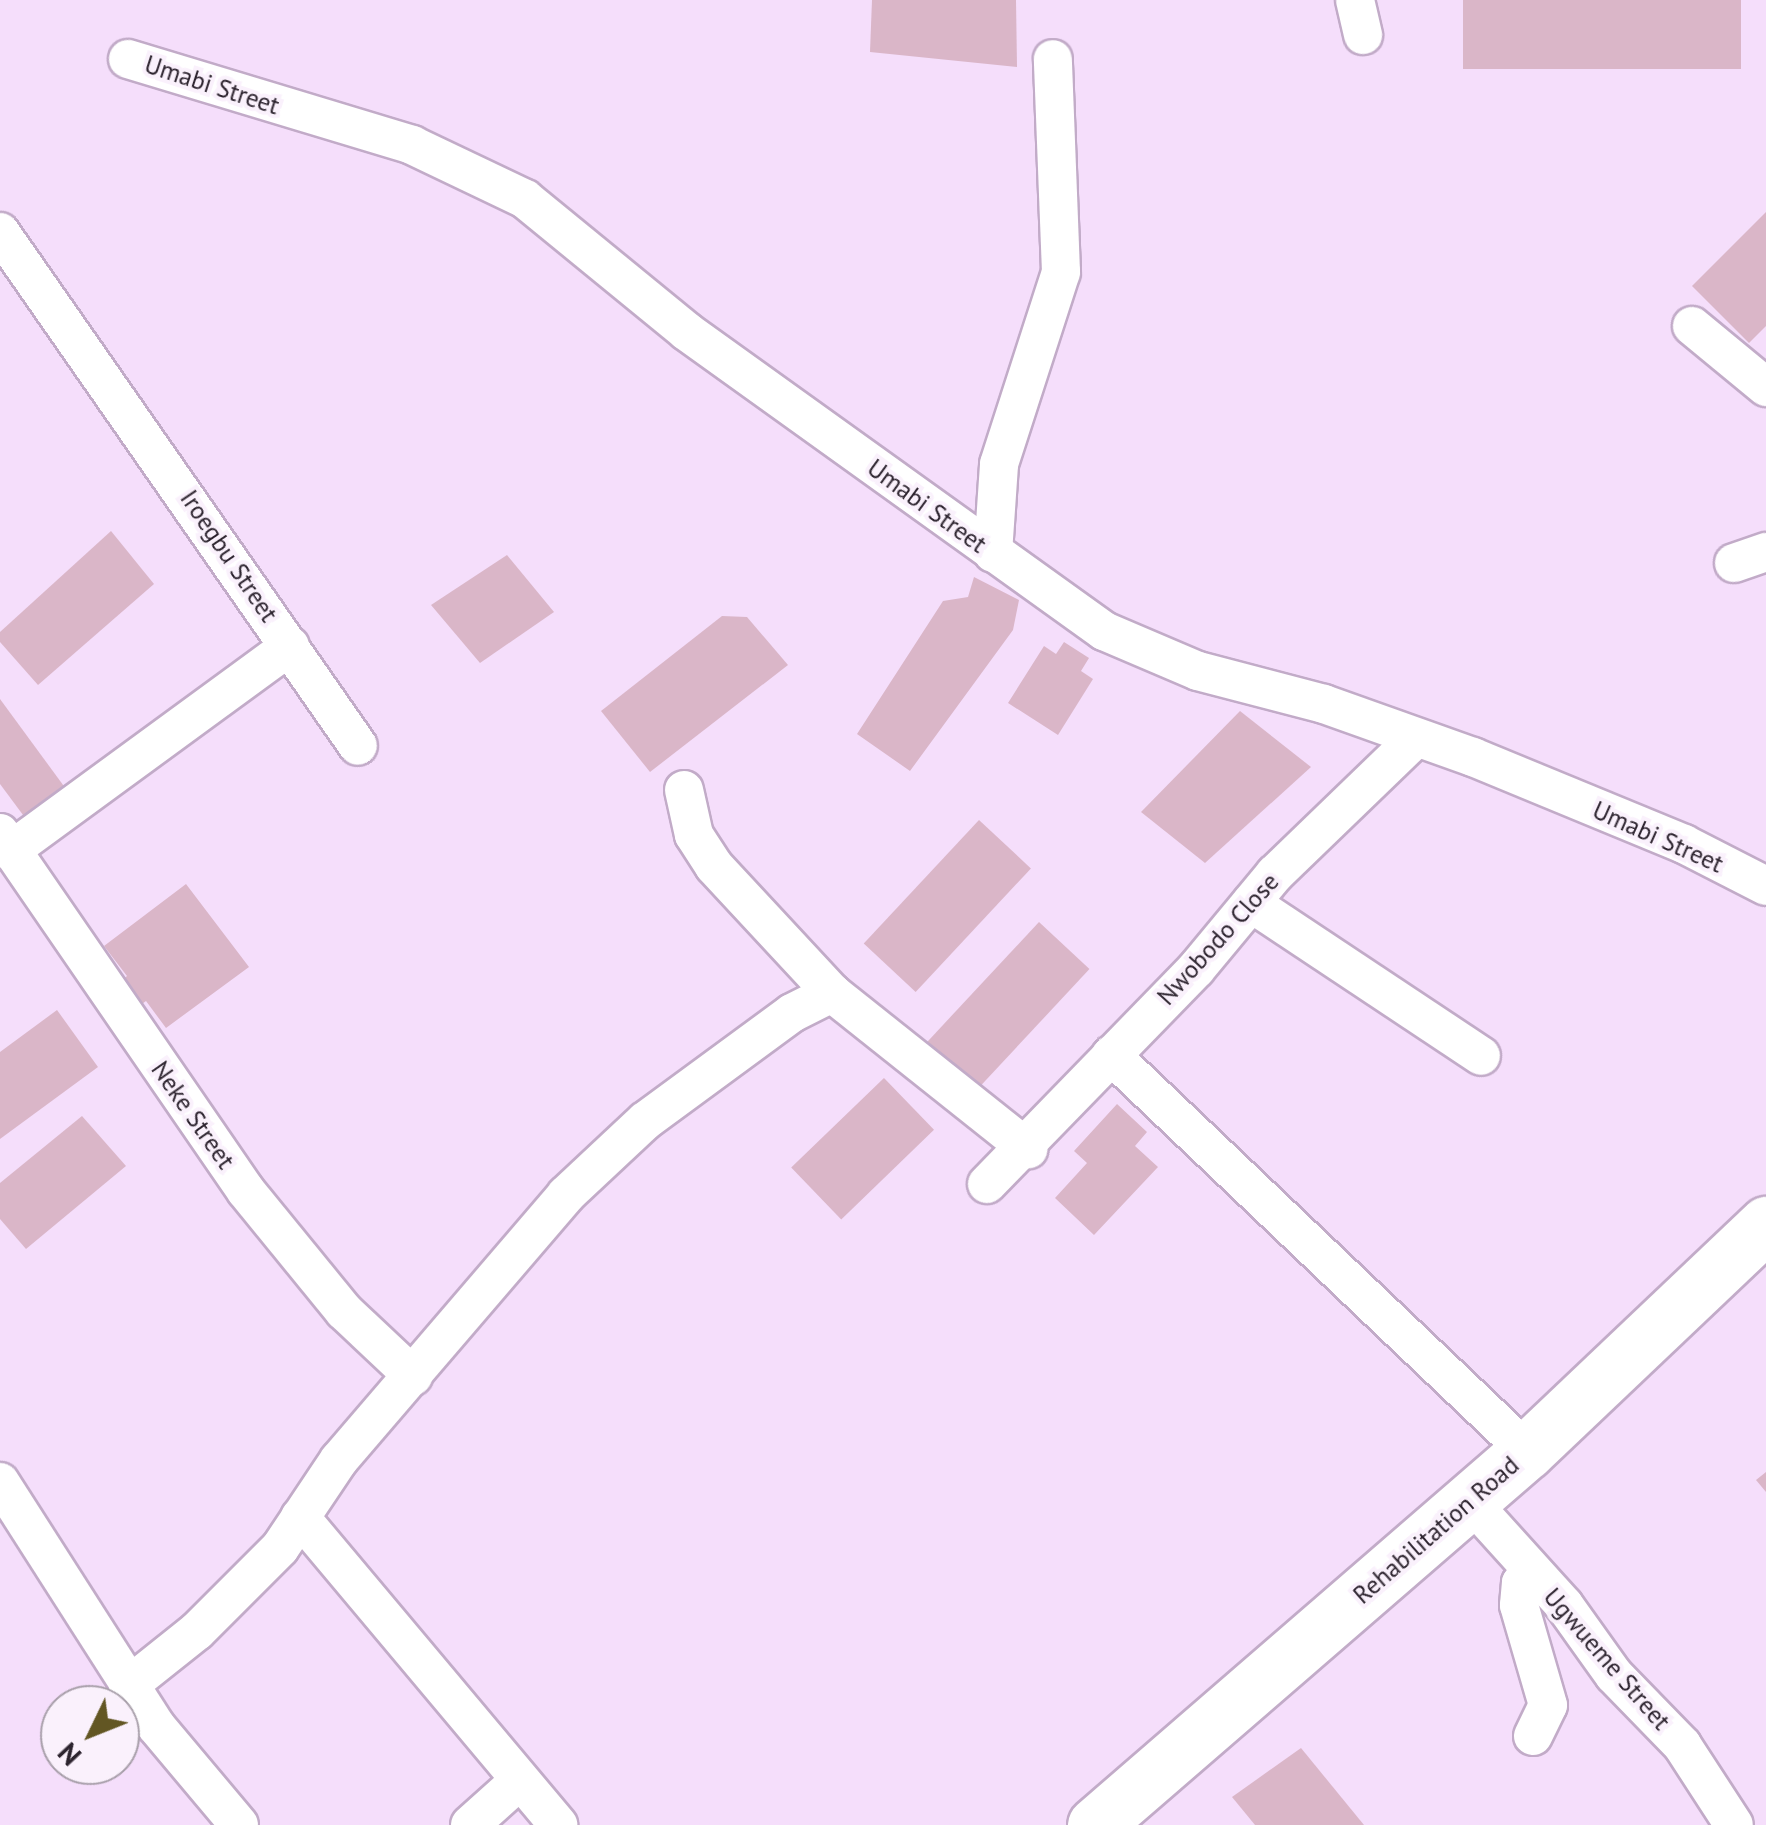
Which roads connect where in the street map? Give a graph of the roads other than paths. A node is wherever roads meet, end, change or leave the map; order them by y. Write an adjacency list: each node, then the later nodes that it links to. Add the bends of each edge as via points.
1 (128, 58): 6 (street, Umabi Street, via 412,145 525,199 686,331)
2 (1053, 59): 6 (street, via 1061,272 999,464)
3 (0, 232): 7 (street, Iroegbu Street)
4 (1692, 326): 5 (street)
5 (1766, 388)
6 (992, 553): 8 (street, Umabi Street, via 1104,631 1158,656)
7 (290, 646): 9 (street); 11 (street, Iroegbu Street)
8 (1416, 738): 12 (street, Umabi Street, via 1684,844); 13 (street, Nwobodo Close)
9 (358, 746)
10 (684, 790): 14 (street, via 694,835 714,866)
11 (9, 864): 20 (street, Neke Street, via 246,1190 344,1311)
12 (1766, 886)
13 (1250, 902): 15 (street, Nwobodo Close); 16 (street)
14 (832, 993): 17 (street); 20 (street, via 792,1013 644,1121 566,1196)
15 (1111, 1055): 17 (street, Nwobodo Close); 21 (street)
16 (1481, 1056)
17 (1028, 1149): 18 (street, Nwobodo Close)
18 (987, 1184)
19 (1766, 1224): 21 (main road, Rehabilitation Road)
20 (413, 1376): 24 (street, via 339,1460)
21 (1527, 1451): 23 (main road, Rehabilitation Road)
22 (0, 1482): 26 (street)
23 (1469, 1500): 25 (street, Ugwueme Street); 34 (main road, Rehabilitation Road)
24 (300, 1518): 27 (street, via 235,1595); 30 (street)
25 (1533, 1574): 29 (street, via 1520,1583 1519,1605 1548,1706); 35 (street, Ugwueme Street, via 1682,1746)
26 (127, 1685)
27 (129, 1685)
28 (140, 1701): 31 (street)
29 (1533, 1736)
30 (519, 1781): 32 (street); 33 (street)
31 (239, 1825)
32 (470, 1825)
33 (558, 1825)
34 (1095, 1825)
35 (1734, 1825)

